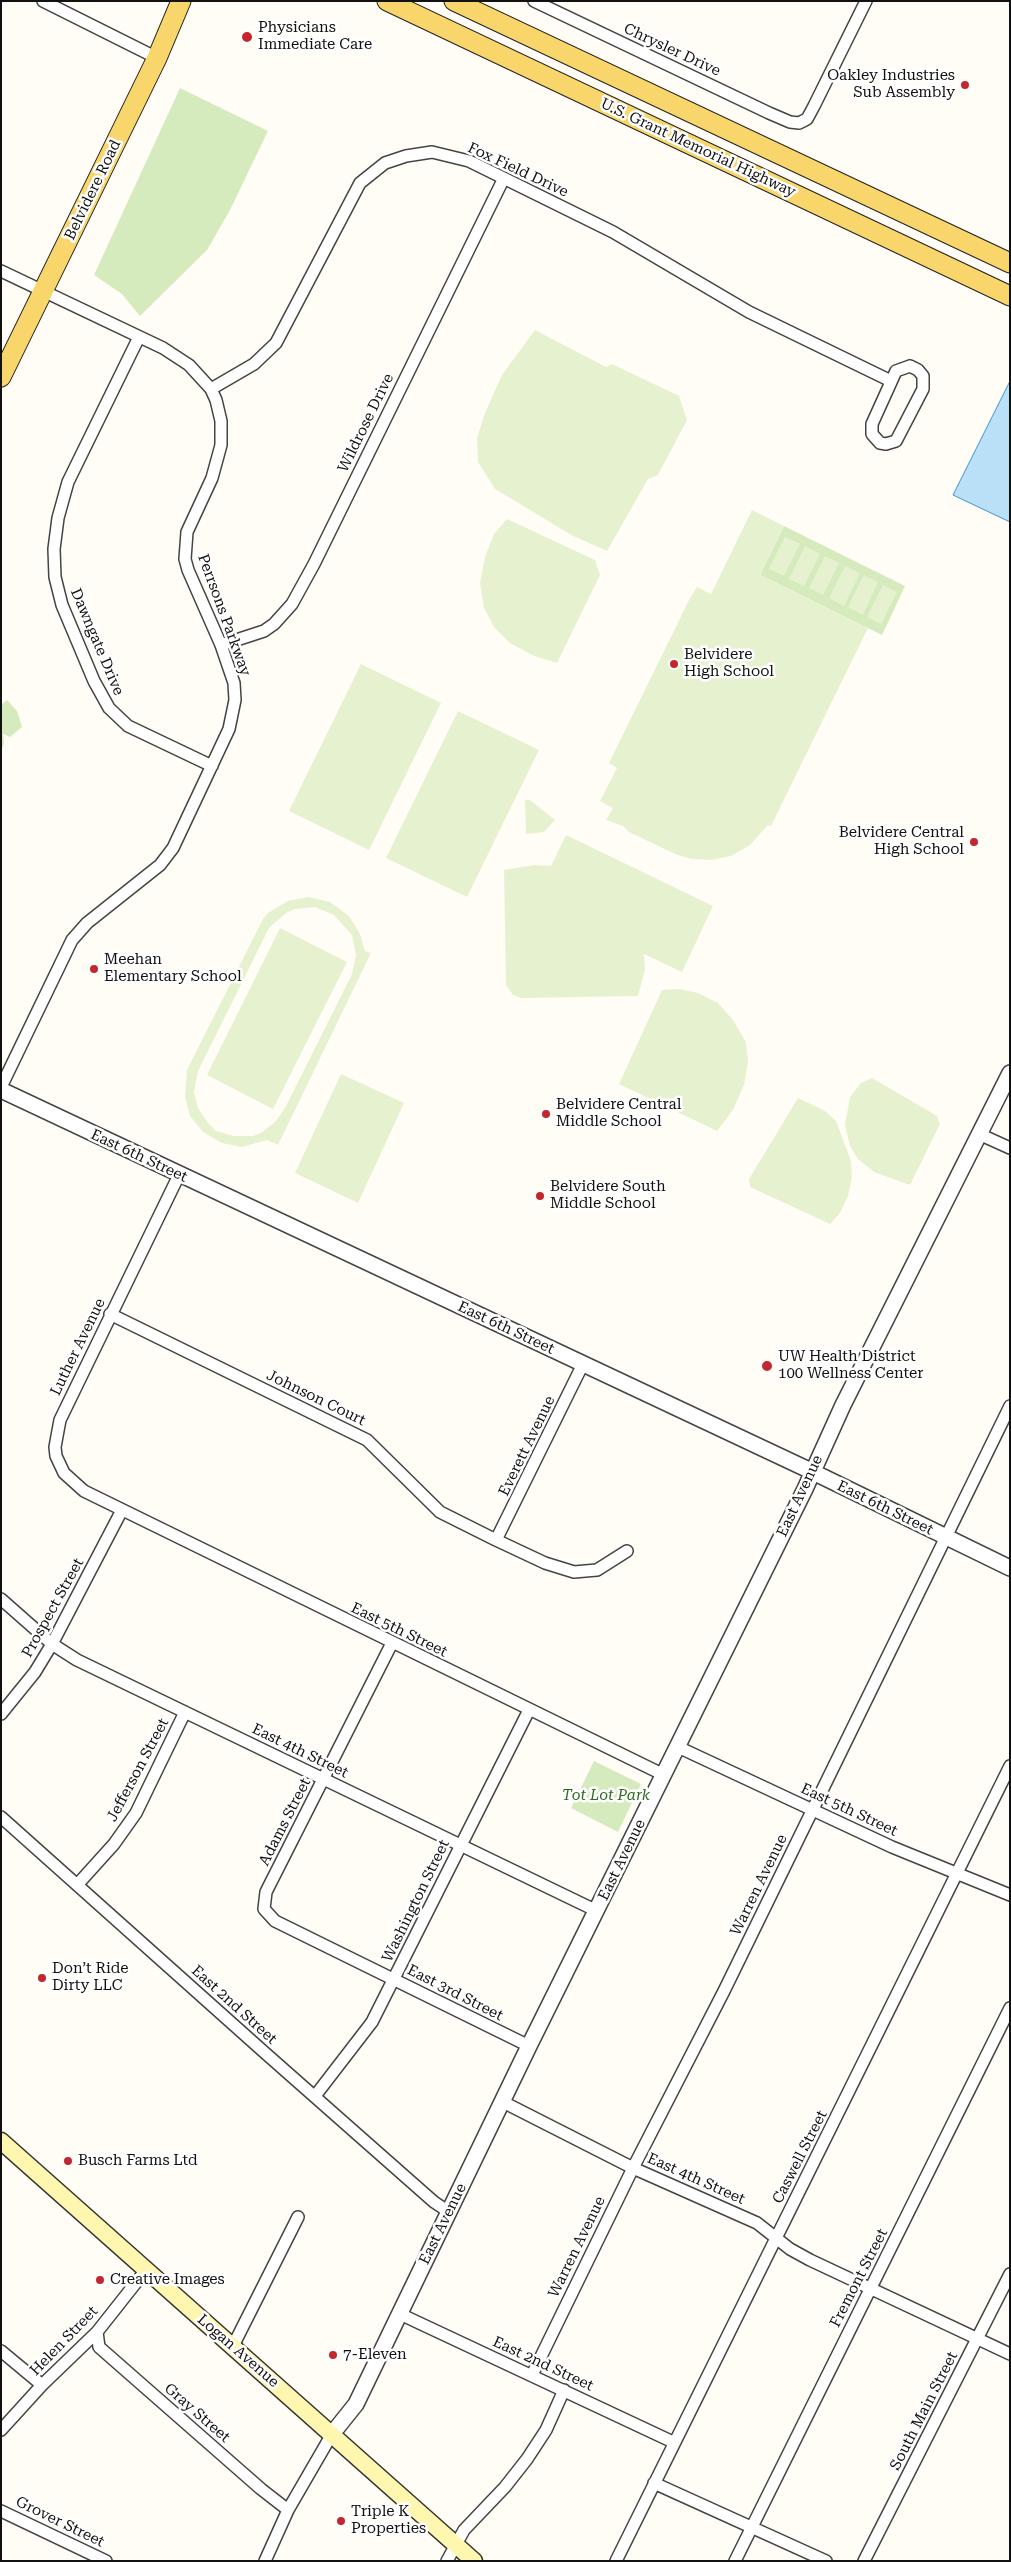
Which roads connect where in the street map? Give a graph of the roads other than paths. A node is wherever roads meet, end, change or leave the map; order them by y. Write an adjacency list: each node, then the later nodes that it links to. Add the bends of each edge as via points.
1 (43, 1): 7 (street)
2 (181, 1): 7 (main road, Belvidere Road)
3 (387, 1): 12 (main road, U.S. Grant Memorial Highway)
4 (454, 1): 9 (main road, U.S. Grant Memorial Highway)
5 (534, 1): 6 (street, Chrysler Drive, via 769,113 799,123 807,118 814,106)
6 (866, 1)
7 (157, 58): 11 (main road, Belvidere Road)
8 (504, 178): 15 (street, Fox Field Drive, via 632,242 766,321); 16 (street, Fox Field Drive, via 464,159 432,152 400,158 376,168 354,191 276,343 254,364); 17 (street, Wildrose Drive, via 292,604 264,631)
9 (1010, 263)
10 (1, 271): 11 (street, Perrsons Parkway)
11 (43, 292): 13 (street, Perrsons Parkway); 14 (main road, Belvidere Road)
12 (1010, 296)
13 (138, 337): 16 (street, Perrsons Parkway, via 189,365); 18 (street, Dawngate Drive, via 68,482 57,526 55,577 62,605 109,708 128,726)
14 (1, 377)
15 (891, 381): 15 (street, via 871,429 875,439 886,444 899,437 924,384 921,372 910,366 900,369)
16 (210, 389): 17 (street, Perrsons Parkway, via 221,421 221,445 212,478 190,524 185,550 188,570)
17 (221, 645): 18 (street, Perrsons Parkway, via 234,683 234,710 229,730)
18 (212, 766): 20 (street, Perrsons Parkway, via 173,848 160,866 87,923 72,940)
19 (1010, 1073): 21 (street, East Avenue)
20 (1, 1089): 23 (street, East 6th Street)
21 (979, 1134): 22 (street); 27 (street, East Avenue)
22 (1010, 1148)
23 (179, 1175): 24 (street, Luther Avenue); 25 (street, East 6th Street)
24 (110, 1314): 28 (street, Luther Avenue, via 60,1420 55,1447 60,1465 76,1486); 30 (street, Johnson Court, via 367,1440 440,1512)
25 (583, 1364): 27 (street, East 6th Street); 30 (street, Everett Avenue)
26 (1010, 1406): 29 (street, Warren Avenue)
27 (811, 1471): 29 (street, East 6th Street); 39 (street, East Avenue)
28 (122, 1510): 34 (street, East 5th Street); 35 (street, Prospect Street)
29 (947, 1538): 32 (street, East 6th Street); 43 (street, Warren Avenue)
30 (496, 1540): 31 (street, Johnson Court, via 545,1563 574,1572 597,1570)
31 (627, 1551)
32 (1010, 1568)
33 (1, 1599): 35 (street, East 4th Street)
34 (392, 1643): 36 (street, East 5th Street); 42 (street, Adams Street)
35 (52, 1644): 37 (street, East 4th Street, via 77,1660); 38 (street, Prospect Street, via 35,1672)
36 (529, 1710): 41 (street, East 5th Street); 45 (street, Washington Street)
37 (185, 1712): 42 (street, East 4th Street); 47 (street, Jefferson Street, via 136,1813 114,1844)
38 (1, 1714)
39 (678, 1747): 41 (street, East Avenue); 43 (street, East 5th Street)
40 (1010, 1766): 46 (street, Caswell Street)
41 (664, 1775): 50 (street, East Avenue)
42 (324, 1779): 45 (street, East 4th Street); 49 (street, Adams Street, via 266,1892)
43 (812, 1809): 46 (street, East 5th Street); 57 (street, Warren Avenue)
44 (1, 1817): 47 (street, East 2nd Street)
45 (460, 1845): 50 (street, East 4th Street); 51 (street, Washington Street)
46 (957, 1874): 48 (street, East 5th Street); 60 (street, Caswell Street)
47 (77, 1885): 54 (street, East 2nd Street)
48 (1010, 1894)
49 (264, 1909): 51 (street, East 3rd Street, via 275,1921)
50 (597, 1911): 53 (street, East Avenue)
51 (395, 1979): 53 (street, East 3rd Street); 54 (street, Washington Street, via 372,2022)
52 (1010, 2008): 63 (street, Fremont Street)
53 (529, 2046): 55 (street, East Avenue)
54 (315, 2096): 58 (street, East 2nd Street)
55 (503, 2102): 57 (street, East 4th Street); 58 (street, East Avenue)
56 (1, 2141): 61 (main road, Logan Avenue)
57 (633, 2168): 60 (street, East 4th Street, via 757,2223); 70 (street, Warren Avenue)
58 (449, 2212): 64 (street, East Avenue)
59 (298, 2217): 67 (street)
60 (776, 2238): 63 (street, East 4th Street, via 790,2250); 75 (street, Caswell Street)
61 (146, 2270): 65 (street, Helen Street); 67 (main road, Logan Avenue)
62 (1010, 2274): 66 (street, South Main Street)
63 (871, 2288): 66 (street, East 4th Street); 79 (street, Fremont Street)
64 (400, 2314): 70 (street, East 2nd Street); 74 (street, East Avenue, via 356,2404)
65 (97, 2332): 71 (street, Helen Street); 77 (street, Gray Street, via 99,2347)
66 (978, 2339): 69 (street, East 4th Street); 88 (street, South Main Street)
67 (233, 2346): 74 (main road, Logan Avenue)
68 (1, 2351): 71 (street)
69 (1010, 2354)
70 (532, 2374): 72 (street, East 2nd Street)
71 (42, 2385): 73 (street, Helen Street)
72 (564, 2390): 75 (street, East 2nd Street); 80 (street, via 546,2430 527,2459)
73 (1, 2430)
74 (332, 2434): 77 (street, East Avenue); 80 (main road, Logan Avenue)
75 (673, 2442): 76 (street, Caswell Street)
76 (654, 2483): 79 (street); 85 (street, Caswell Street)
77 (288, 2510): 82 (street, East Avenue)
78 (1, 2511): 81 (street, Grover Street)
79 (752, 2527): 86 (street, Fremont Street); 87 (street)
80 (455, 2544): 83 (street); 84 (main road, Logan Avenue)
81 (106, 2561)
82 (265, 2561)
83 (447, 2561)
84 (474, 2561)
85 (616, 2561)
86 (735, 2561)
87 (826, 2561)
88 (864, 2561)

